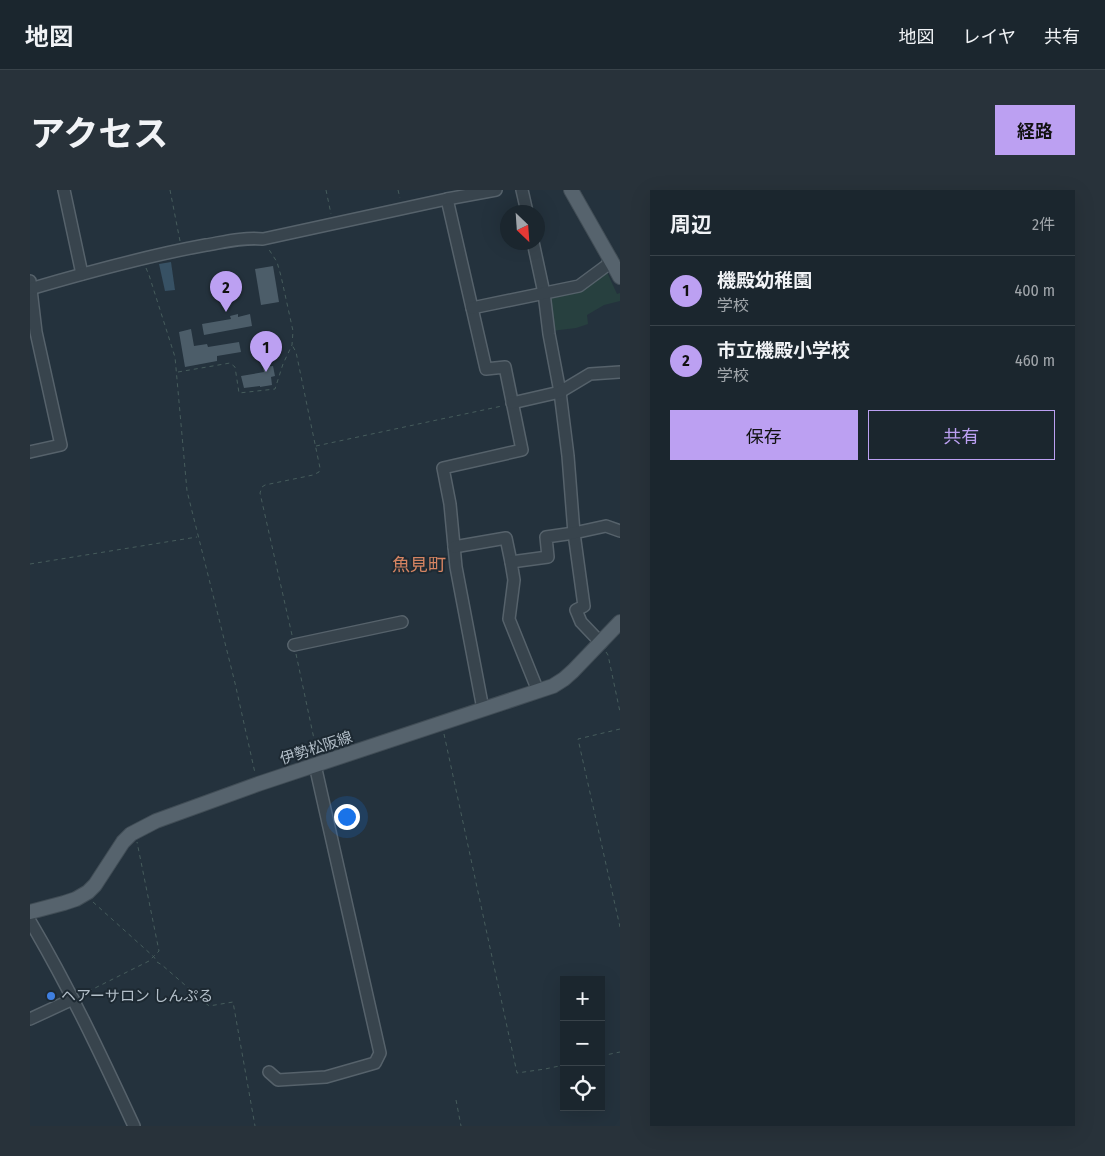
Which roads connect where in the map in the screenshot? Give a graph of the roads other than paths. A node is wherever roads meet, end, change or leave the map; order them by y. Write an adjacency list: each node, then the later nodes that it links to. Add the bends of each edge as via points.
1 (64, 190): 9 (street)
2 (496, 190): 5 (street)
3 (522, 190): 6 (street)
4 (571, 190): 8 (main road)
5 (447, 199): 9 (street, via 263,239 250,237 181,249); 13 (street)
6 (525, 205)
7 (535, 250): 12 (street)
8 (611, 259): 10 (main road); 12 (street, via 578,286)
9 (82, 274): 11 (street)
10 (620, 278)
11 (30, 286): 17 (street, via 36,332 61,446)
12 (544, 293): 13 (street); 15 (street)
13 (472, 308): 16 (street, via 486,369 504,367)
14 (620, 372): 15 (street, via 590,374)
15 (560, 392): 16 (street); 19 (street)
16 (512, 403): 20 (street, via 522,450 442,468 450,504)
17 (30, 452)
18 (620, 531): 19 (street, via 606,526)
19 (574, 533): 21 (street, via 546,537 548,557); 24 (street, via 584,606 576,610 581,622)
20 (454, 547): 21 (street, via 506,538); 27 (street)
21 (511, 562): 26 (street, via 514,580 509,619)
22 (402, 622): 25 (street)
23 (620, 622): 24 (main road, 伊勢松阪線)
24 (601, 643): 26 (main road, 伊勢松阪線, via 564,679)
25 (294, 645)
26 (538, 691): 27 (main road, 伊勢松阪線)
27 (483, 710): 28 (main road, 伊勢松阪線)
28 (317, 764): 29 (main road, 伊勢松阪線, via 156,821 123,842 88,892 64,904); 33 (street, via 380,1054 374,1063 326,1076 278,1080)
29 (30, 912)
30 (30, 921): 31 (street)
31 (73, 999): 32 (street); 34 (street)
32 (30, 1019)
33 (269, 1072)
34 (134, 1126)

